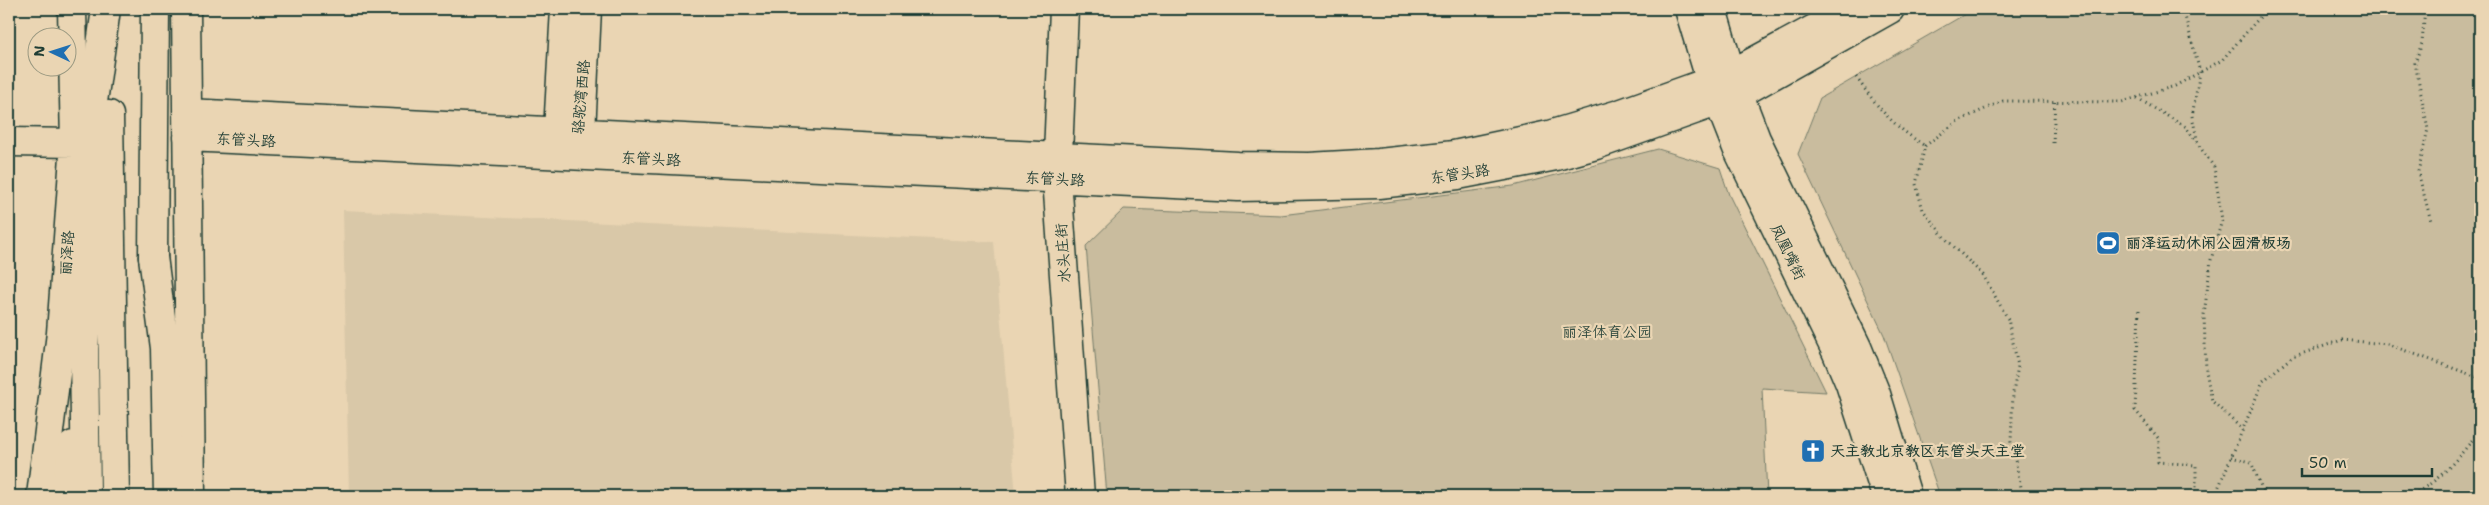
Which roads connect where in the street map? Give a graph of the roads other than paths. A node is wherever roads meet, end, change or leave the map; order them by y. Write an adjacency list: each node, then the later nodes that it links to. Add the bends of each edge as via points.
1 (72, 9): 16 (main road, 丽泽路)
2 (106, 9): 19 (main road, via 92,109); 23 (main road)
3 (155, 9): 18 (main road)
4 (186, 9): 13 (main road)
5 (565, 9): 14 (main road, 骆驼湾西路)
6 (588, 9): 14 (main road, 骆驼湾西路)
7 (1064, 9): 17 (main road, 水头庄街)
8 (1689, 9): 12 (main road, 凤凰嘴街)
9 (1712, 9): 12 (main road, 凤凰嘴街)
10 (1851, 9): 12 (main road, 东管头路)
11 (1890, 9): 12 (main road, 东管头路)
12 (1725, 88): 17 (main road, 东管头路, via 1549,135 1454,155 1309,167); 28 (main road, 凤凰嘴街, via 1737,148 1843,368); 29 (main road, 凤凰嘴街, via 1756,139 1857,347 1876,394)
13 (187, 125): 14 (main road, 东管头路); 26 (main road)
14 (570, 140): 17 (main road, 东管头路)
15 (9, 142): 16 (main road)
16 (75, 143): 20 (main road, 丽泽路, via 61,333)
17 (1057, 168): 27 (main road, 水头庄街)
18 (153, 257): 24 (main road); 25 (main road, via 166,348)
19 (84, 349): 21 (main road); 22 (main road)
20 (41, 496)
21 (64, 496)
22 (86, 496)
23 (115, 496)
24 (153, 496)
25 (168, 496)
26 (191, 496)
27 (1080, 496)
28 (1886, 496)
29 (1907, 496)

